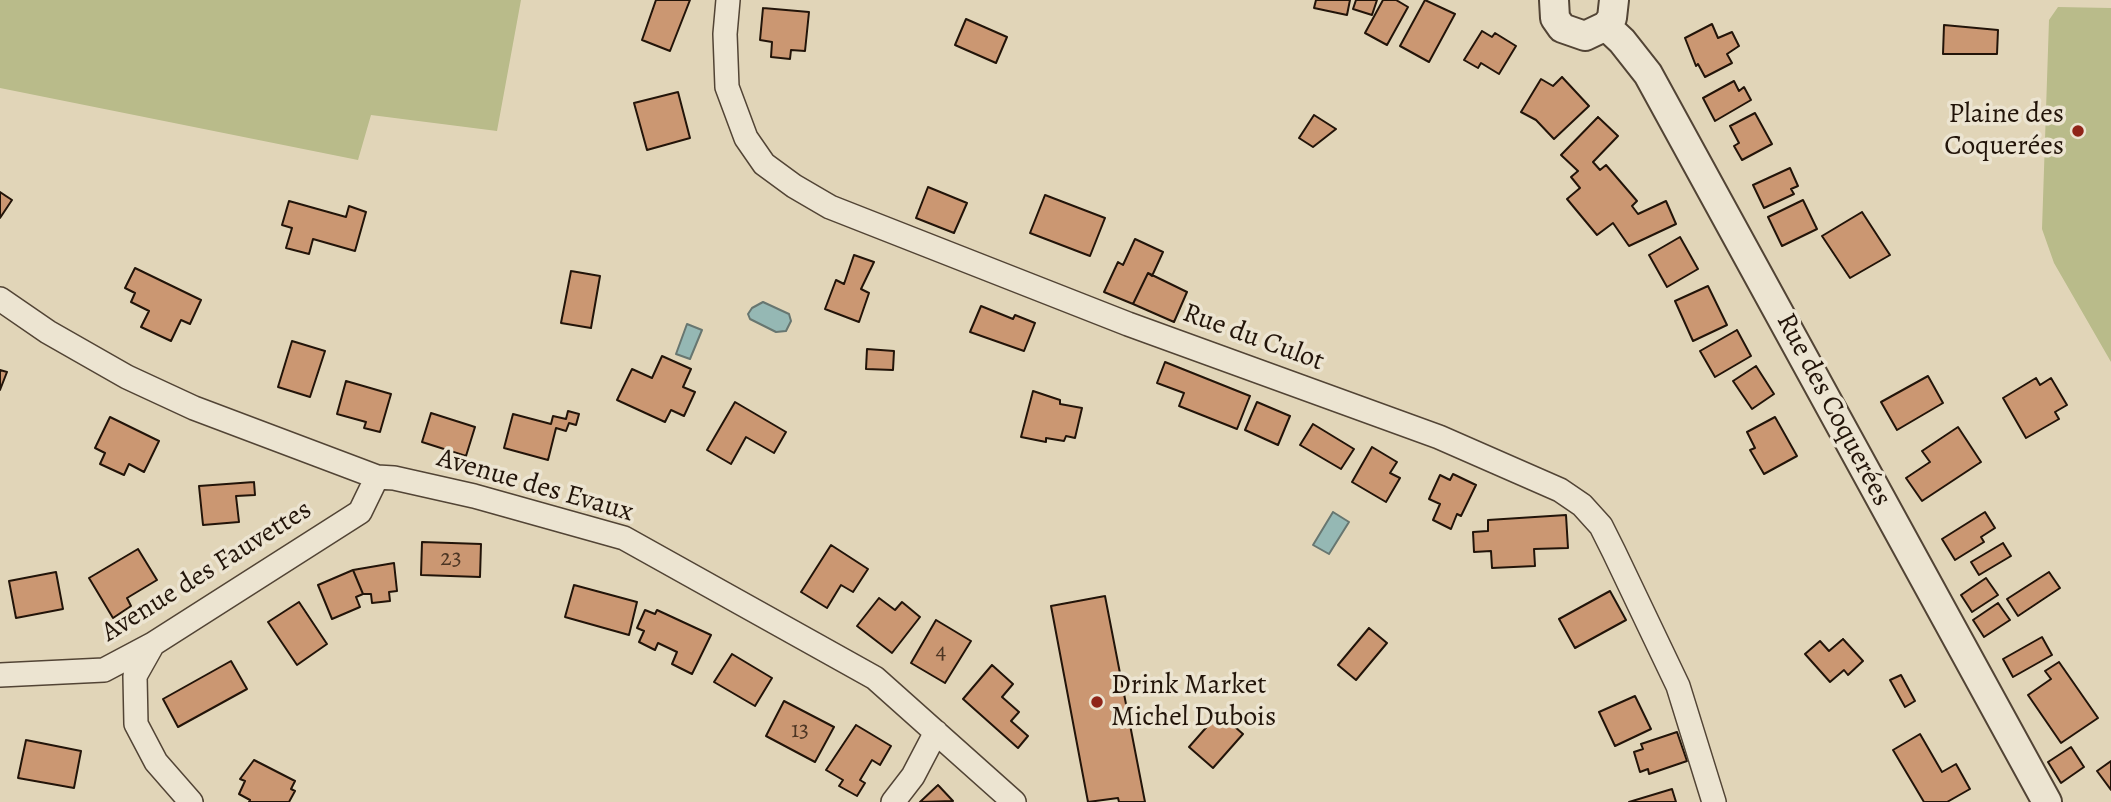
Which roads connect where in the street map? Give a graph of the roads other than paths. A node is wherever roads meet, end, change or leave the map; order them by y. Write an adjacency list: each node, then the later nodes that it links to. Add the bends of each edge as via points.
1 (728, 0): 12 (street, Rue du Culot, via 724,34 727,87 746,138 764,163 794,186 830,207 1128,324 1439,437 1560,490 1582,505 1601,526 1678,686)
2 (1554, 0): 3 (street, via 1555,18 1573,34 1596,33)
3 (1610, 13): 13 (street, Rue des Coquerées, via 1622,40 1648,74)
4 (0, 299): 5 (street, Avenue des Evaux, via 127,377 194,408)
5 (377, 477): 6 (street, Avenue des Fauvettes, via 360,512); 8 (street, Avenue des Evaux, via 474,496 624,538 875,678)
6 (153, 644): 7 (street, Avenue des Fauvettes, via 104,670); 9 (street, via 135,676 136,724 156,761)
7 (0, 675)
8 (936, 732): 10 (street); 11 (street, Avenue des Evaux)
9 (191, 802)
10 (893, 802)
11 (1014, 802)
12 (1714, 802)
13 (2047, 802)

